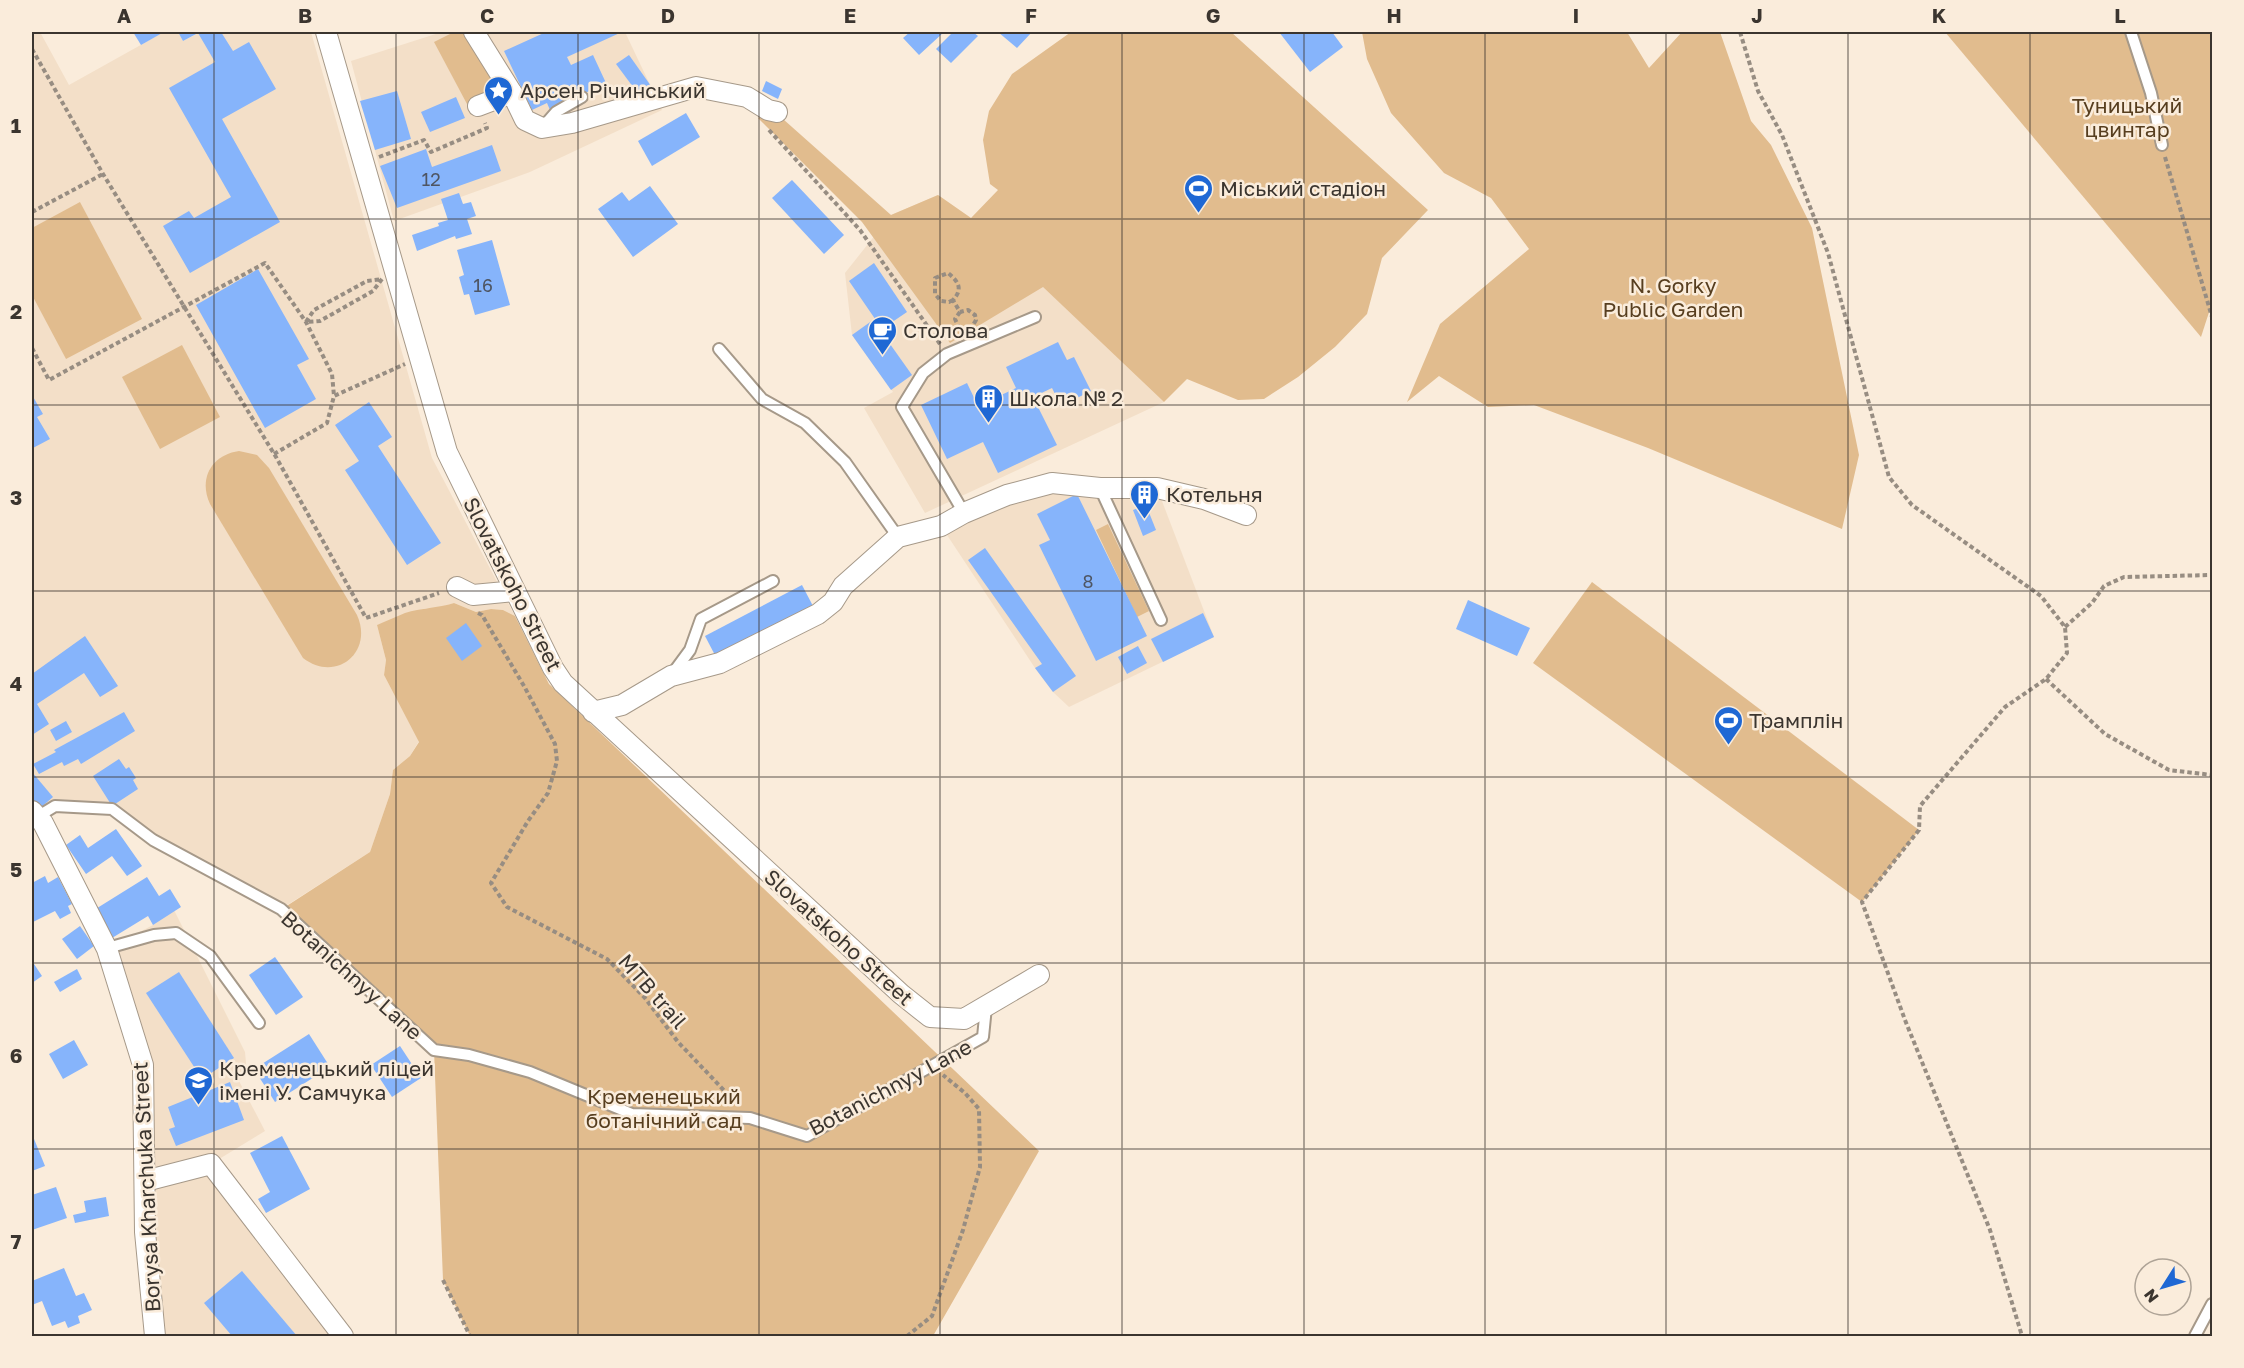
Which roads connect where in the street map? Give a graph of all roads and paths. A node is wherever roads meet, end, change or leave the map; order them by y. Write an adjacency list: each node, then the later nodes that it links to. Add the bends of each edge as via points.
1 (326, 32): 13 (street, Slovatskoho Street)
2 (474, 32): 6 (street)
3 (1740, 32): 40 (path, via 1758,91 1782,135 1828,253 1889,477 1912,505 2041,596)
4 (2131, 32): 12 (lane, via 2151,93)
5 (32, 49): 14 (path)
6 (512, 93): 8 (street); 11 (street, via 525,120)
7 (582, 97): 11 (lane, via 556,112)
8 (478, 106)
9 (772, 119): 11 (street, via 768,110 747,97 696,87); 26 (path, via 860,230)
10 (487, 128): 13 (path, via 431,152 424,140)
11 (542, 128)
12 (2162, 145): 20 (path)
13 (364, 163): 37 (street, Slovatskoho Street, via 447,452)
14 (103, 174): 15 (path); 17 (path)
15 (32, 212)
16 (953, 300): 16 (path, via 959,293 956,280 948,273 935,278 935,294 940,301); 18 (path)
17 (184, 307): 21 (path, via 265,262); 24 (path, via 49,380); 29 (path)
18 (960, 312): 22 (path, via 968,310 975,315); 22 (path, via 955,319 959,328)
19 (1035, 317): 23 (lane)
20 (2212, 317)
21 (306, 322): 21 (path, via 314,310 367,281 382,279 373,291 320,321); 28 (path, via 332,374)
22 (972, 328): 23 (path)
23 (979, 341): 26 (lane)
24 (32, 348)
25 (719, 349): 33 (lane, via 762,399 805,423 845,462)
26 (947, 354): 31 (lane, via 923,373 902,407)
27 (405, 364): 28 (path)
28 (334, 396): 29 (path, via 327,423)
29 (274, 454): 36 (path, via 366,618)
30 (1100, 488): 31 (street, via 1052,483 1007,495); 32 (street, via 1157,488 1204,499); 39 (lane)
31 (964, 513): 33 (street, via 941,526)
32 (1246, 515)
33 (898, 537): 41 (street, via 818,614 720,663)
34 (2212, 575): 40 (path, via 2124,577 2104,586 2092,603)
35 (773, 581): 41 (lane, via 701,619 690,650)
36 (457, 587): 37 (street, via 473,595)
37 (515, 591): 43 (street, Slovatskoho Street, via 553,668)
38 (476, 612): 51 (path, MTB trail, via 482,615 524,686 555,744 558,761 548,793 491,883 507,907 607,959)
39 (1161, 620)
40 (2065, 627): 42 (path, via 2067,654)
41 (671, 676): 43 (street, via 622,705)
42 (2046, 679): 44 (path, via 2105,734 2169,770); 59 (path, via 2005,706 1920,806 1919,830 1862,902 1990,1230)
43 (593, 712): 48 (street, Slovatskoho Street, via 930,1017 964,1019)
44 (2212, 774)
45 (34, 814): 46 (street, Borysa Kharchuka Street, via 43,823); 51 (lane, Botanichnyy Lane, via 55,807 112,808 153,840 282,909 434,1050 530,1072 632,1114)
46 (104, 950): 49 (lane, via 154,935 176,933 210,956); 52 (street, Borysa Kharchuka Street, via 143,1065)
47 (1039, 975): 48 (street, Slovatskoho Street)
48 (986, 1006): 50 (lane, Botanichnyy Lane, via 983,1037)
49 (259, 1023)
50 (918, 1073): 51 (lane, Botanichnyy Lane, via 807,1136); 58 (path, via 940,1072 979,1109 980,1167 963,1230 932,1316)
51 (750, 1118)
52 (145, 1181): 55 (street, Borysa Kharchuka Street, via 145,1232); 56 (street, via 211,1164)
53 (443, 1280): 57 (path)
54 (2212, 1304): 60 (lane)
55 (155, 1336)
56 (343, 1336)
57 (470, 1336)
58 (907, 1336)
59 (2022, 1336)
60 (2195, 1336)

